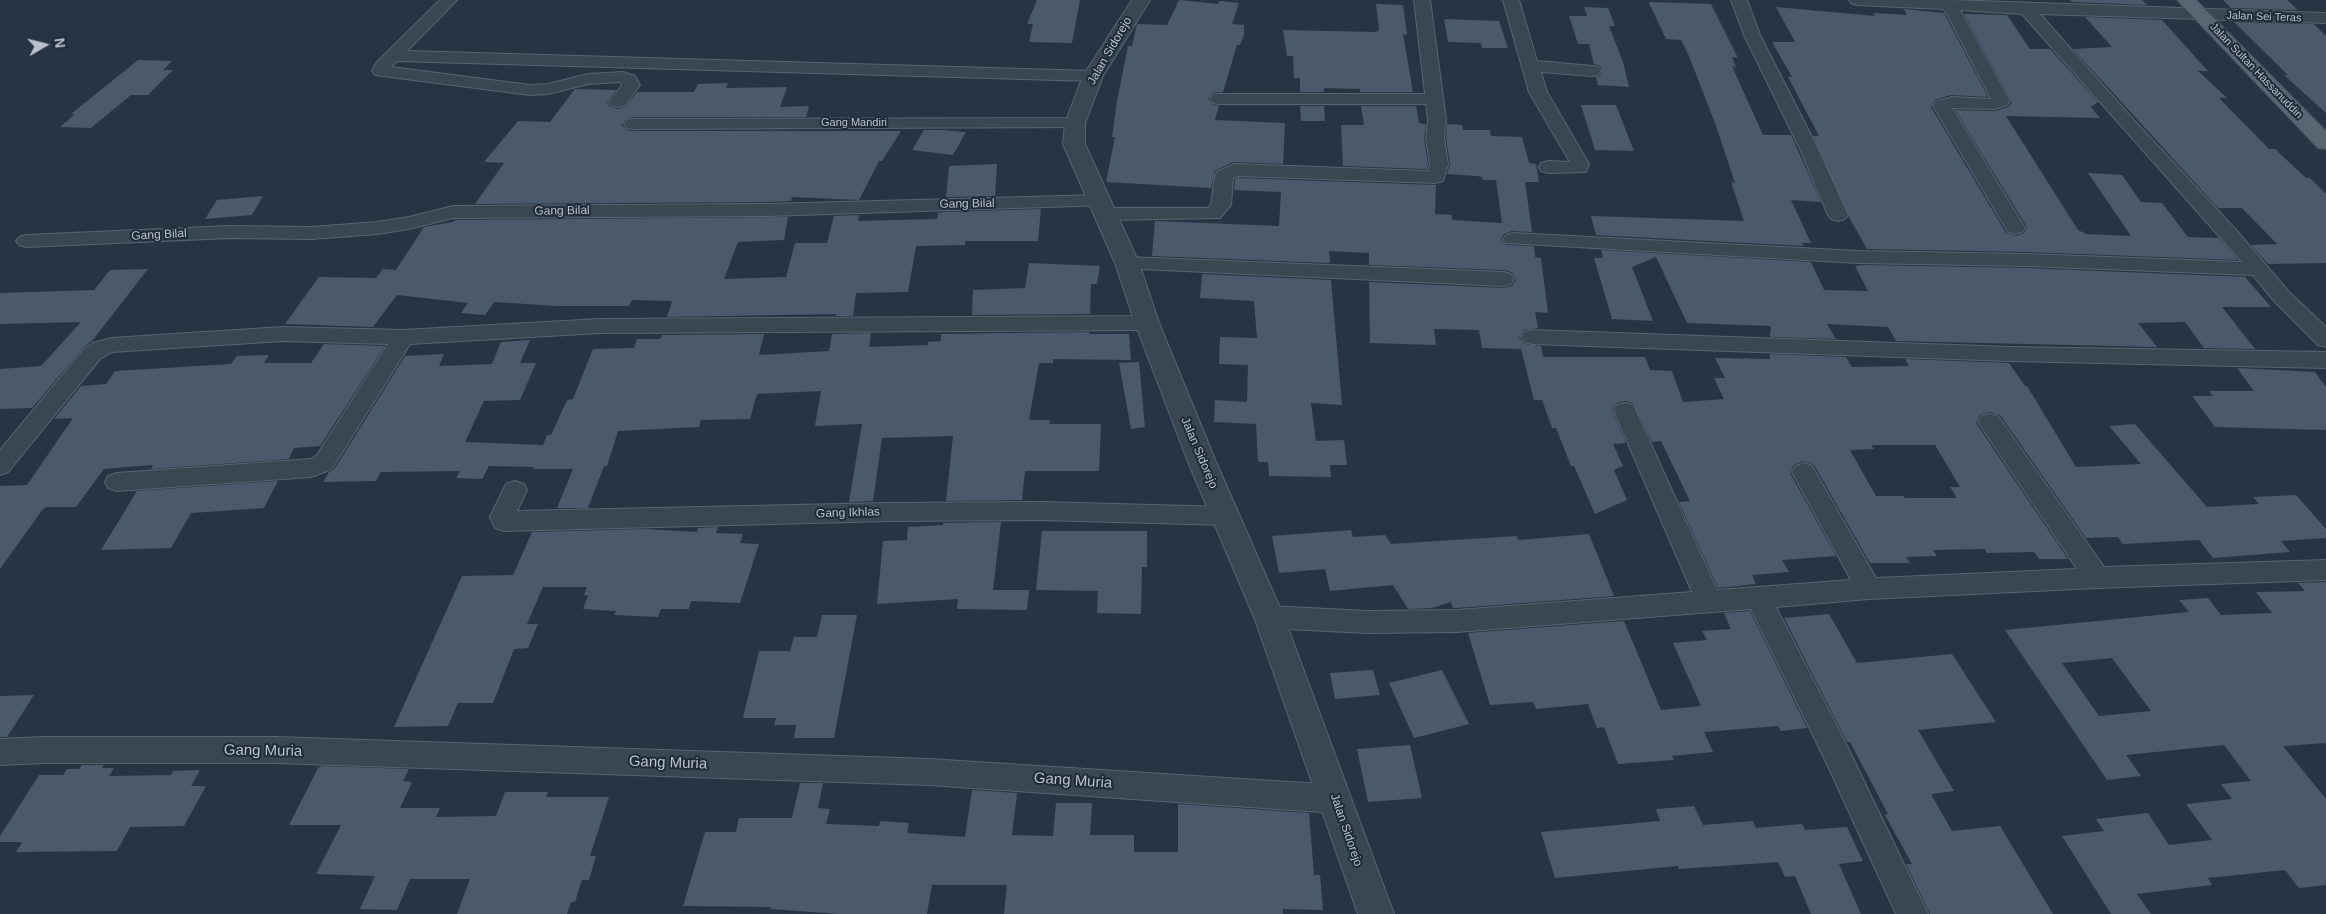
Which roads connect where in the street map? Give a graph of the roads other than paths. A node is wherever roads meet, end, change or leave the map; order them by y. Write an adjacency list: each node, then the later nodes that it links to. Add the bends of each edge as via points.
1 (449, 0): 12 (street)
2 (1141, 0): 15 (street, Jalan Sidorejo)
3 (1422, 0): 16 (street)
4 (1511, 0): 13 (street)
5 (1739, 0): 24 (street, via 1752,35)
6 (1857, 0): 8 (street, Jalan Sei Teras)
7 (2186, 0): 10 (main road, Jalan Sultan Hassanuddin)
8 (1947, 4): 9 (street, Jalan Sei Teras); 25 (street, via 2001,101 1995,104 1946,102 1942,106)
9 (2022, 4): 10 (street, Jalan Sei Teras); 29 (street)
10 (2201, 15): 11 (street, Jalan Sei Teras); 21 (main road, Jalan Sultan Hassanuddin)
11 (2322, 22)
12 (396, 56): 15 (street); 18 (street, via 381,71 530,90 588,79 624,78 631,85)
13 (1531, 66): 14 (street); 22 (street, via 1538,92 1580,164 1579,168)
14 (1592, 71)
15 (1093, 76): 19 (street, Jalan Sidorejo)
16 (1434, 98): 17 (street); 23 (street, Gang Bilal, via 1439,164 1436,177 1234,170 1224,176 1221,205 1213,214)
17 (1218, 99)
18 (618, 102)
19 (1075, 123): 20 (street, Gang Mandiri); 23 (street, Jalan Sidorejo, via 1077,154)
20 (633, 124)
21 (2326, 142)
22 (1548, 167)
23 (1103, 207): 27 (street, Gang Bilal, via 454,212 409,223 321,232 230,232); 28 (street, Jalan Sidorejo)
24 (1838, 215)
25 (2015, 228)
26 (1513, 239): 29 (street, via 1858,256)
27 (26, 241)
28 (1127, 263): 30 (street); 31 (street, Jalan Sidorejo)
29 (2258, 269): 34 (street)
30 (1504, 279)
31 (1147, 323): 32 (street, via 600,326); 42 (street, Jalan Sidorejo)
32 (403, 337): 38 (street, via 283,334 101,348 92,354); 40 (street, via 325,461 319,465)
33 (1532, 337): 35 (street, via 2010,354)
34 (2326, 340)
35 (2326, 360)
36 (1625, 411): 47 (street)
37 (1990, 422): 44 (street)
38 (0, 466)
39 (1804, 472): 45 (street)
40 (117, 482)
41 (515, 490): 42 (street, Gang Ikhlas, via 502,517 504,521 1031,511)
42 (1227, 516): 48 (street, Jalan Sidorejo)
43 (2326, 570): 44 (street)
44 (2098, 578): 45 (street)
45 (1869, 589): 46 (street)
46 (1759, 599): 47 (street); 52 (street)
47 (1709, 602): 48 (street, via 1457,621 1367,622)
48 (1269, 617): 50 (street, Jalan Sidorejo)
49 (0, 752): 50 (street, Gang Muria, via 276,750 919,772)
50 (1336, 799): 51 (street, Jalan Sidorejo)
51 (1376, 914)
52 (1912, 914)

